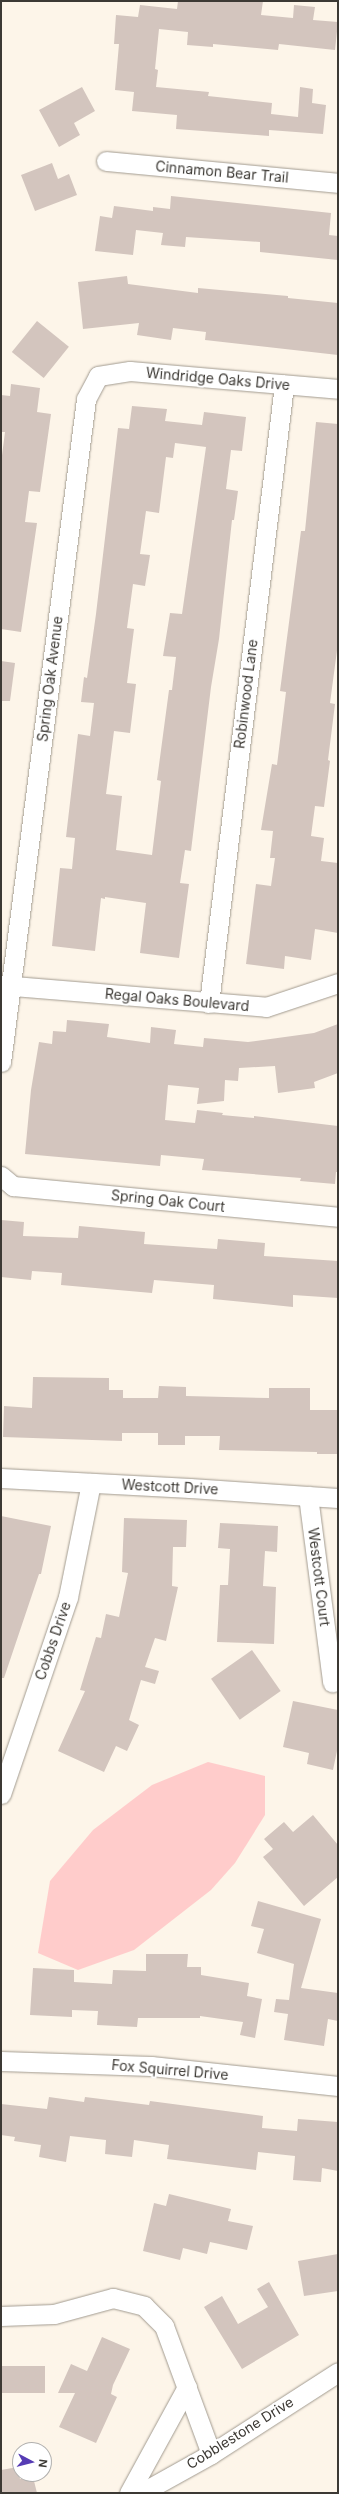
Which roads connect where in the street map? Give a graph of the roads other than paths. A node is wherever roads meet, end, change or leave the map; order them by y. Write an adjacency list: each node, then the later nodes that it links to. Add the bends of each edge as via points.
1 (106, 161): 2 (street, Cinnamon Bear Trail)
2 (338, 182)
3 (98, 376): 4 (street, Windridge Oaks Drive, via 130,372); 7 (street, Spring Oak Avenue, via 86,399)
4 (284, 385): 5 (street, Windridge Oaks Drive); 8 (street, Robinwood Lane)
5 (338, 389)
6 (338, 983): 8 (street, Regal Oaks Boulevard, via 266,1007)
7 (6, 986): 8 (street, Regal Oaks Boulevard); 9 (street)
8 (209, 1003)
9 (1, 1062)
10 (1, 1176): 11 (street, Spring Oak Court, via 13,1186)
11 (338, 1217)
12 (1, 1478): 13 (street, Westcott Drive)
13 (91, 1483): 14 (street, Westcott Drive); 17 (street, Cobbs Drive, via 68,1597)
14 (308, 1496): 15 (street, Westcott Drive); 16 (street, Westcott Court)
15 (338, 1498)
16 (332, 1682)
17 (1, 1794)
18 (1, 2061): 19 (street, Fox Squirrel Drive, via 151,2066)
19 (338, 2086)
20 (1, 2316): 22 (street, via 54,2314 113,2298 144,2306 164,2326 176,2365)
21 (338, 2372): 23 (street, Cobblestone Drive)
22 (187, 2387): 23 (street); 24 (street)
23 (211, 2454): 25 (street, Cobblestone Drive)
24 (129, 2493)
25 (141, 2493)

